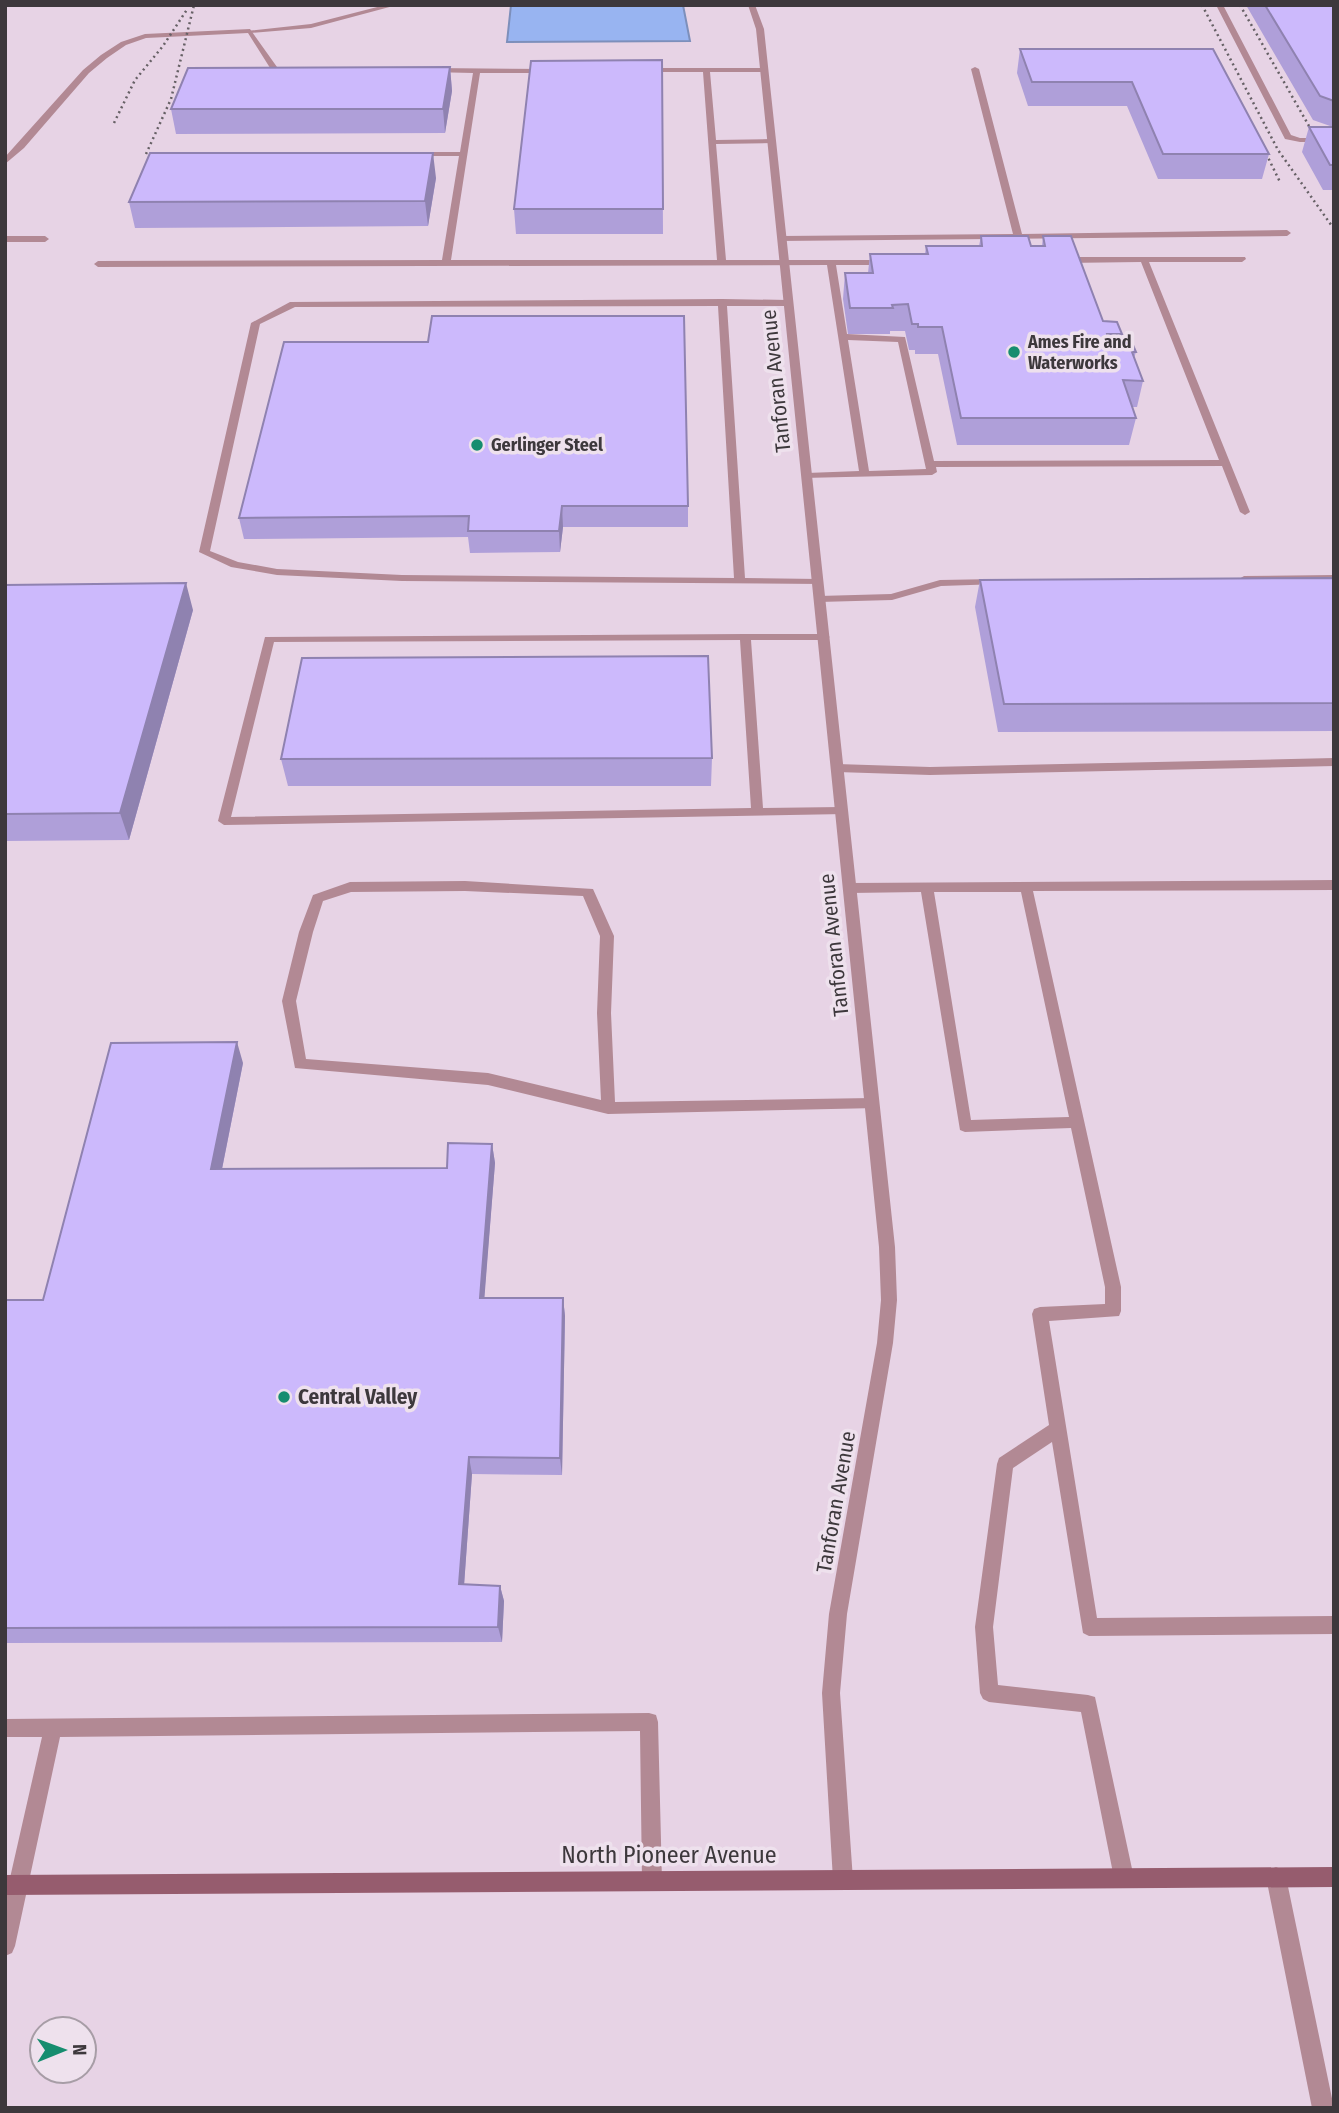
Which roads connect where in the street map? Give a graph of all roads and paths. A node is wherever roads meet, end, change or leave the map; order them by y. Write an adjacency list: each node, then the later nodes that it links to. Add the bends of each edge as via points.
1 (394, 5): 4 (street, via 311,26)
2 (751, 5): 10 (street, Tanforan Avenue, via 760,29)
3 (1219, 5): 13 (street, via 1287,137)
4 (250, 31): 5 (street, via 275,69); 18 (street, via 130,40 83,73 26,144)
5 (303, 69)
6 (975, 69): 20 (street)
7 (428, 70): 11 (street)
8 (639, 70): 9 (street)
9 (706, 70): 10 (street); 15 (street)
10 (764, 70): 14 (street, Tanforan Avenue)
11 (477, 71): 12 (street); 17 (street)
12 (558, 71)
13 (1334, 140)
14 (772, 141): 15 (street); 23 (street, Tanforan Avenue)
15 (712, 142): 30 (street)
16 (411, 154): 17 (street)
17 (464, 154): 29 (street)
18 (5, 162)
19 (1287, 233): 20 (street)
20 (1018, 236): 23 (street)
21 (5, 239): 22 (street)
22 (45, 239)
23 (782, 239): 31 (street, Tanforan Avenue)
24 (1241, 259): 26 (street)
25 (1048, 260): 26 (street)
26 (1144, 260): 36 (street)
27 (831, 262): 28 (street); 31 (street); 35 (street)
28 (899, 262)
29 (446, 263): 30 (street); 32 (street)
30 (722, 263): 31 (street)
31 (785, 263): 34 (street, Tanforan Avenue)
32 (98, 264)
33 (722, 302): 34 (street); 43 (street); 43 (street, via 293,304 256,323 204,552 235,565 277,572)
34 (788, 303): 39 (street, Tanforan Avenue)
35 (843, 337): 37 (street, via 902,339); 38 (street)
36 (1226, 463): 37 (street); 40 (street)
37 (930, 464): 38 (street, via 932,472)
38 (864, 473): 39 (street)
39 (807, 476): 44 (street, Tanforan Avenue)
40 (1245, 512)
41 (1334, 578): 42 (street)
42 (1225, 579)
43 (740, 582): 44 (street)
44 (818, 582): 46 (street, Tanforan Avenue)
45 (1008, 582): 46 (street, via 940,583 892,597)
46 (820, 599): 47 (street, Tanforan Avenue)
47 (824, 637): 48 (street); 50 (street, Tanforan Avenue)
48 (745, 638): 52 (street); 52 (street, via 269,639 224,821)
49 (1334, 762): 50 (street, via 930,771)
50 (837, 768): 51 (street, Tanforan Avenue)
51 (841, 811): 52 (street); 56 (street, Tanforan Avenue)
52 (757, 812)
53 (1334, 885): 55 (street)
54 (927, 887): 55 (street); 56 (street); 59 (street, via 965,1126)
55 (1026, 887): 59 (street)
56 (850, 888): 57 (street, Tanforan Avenue)
57 (872, 1104): 58 (street); 67 (street, Tanforan Avenue, via 889,1300 838,1614 831,1693)
58 (608, 1108): 58 (street, via 488,1079 300,1063 289,1001 318,898 351,887 588,892 607,936)
59 (1077, 1122): 60 (street, via 1113,1287 1114,1311 1040,1314)
60 (1058, 1428): 61 (street, via 1089,1627); 66 (street, via 1005,1464 984,1627 989,1693 1088,1704)
61 (1334, 1625)
62 (5, 1728): 63 (street)
63 (53, 1728): 68 (street, via 649,1722); 69 (street)
64 (1276, 1877): 65 (street, North Pioneer Avenue); 66 (street, North Pioneer Avenue); 71 (street)
65 (1334, 1877)
66 (1124, 1878): 67 (street, North Pioneer Avenue)
67 (843, 1880): 68 (street, North Pioneer Avenue)
68 (652, 1881): 69 (street, North Pioneer Avenue)
69 (12, 1885): 70 (street)
70 (5, 1946)
71 (1323, 2108)

